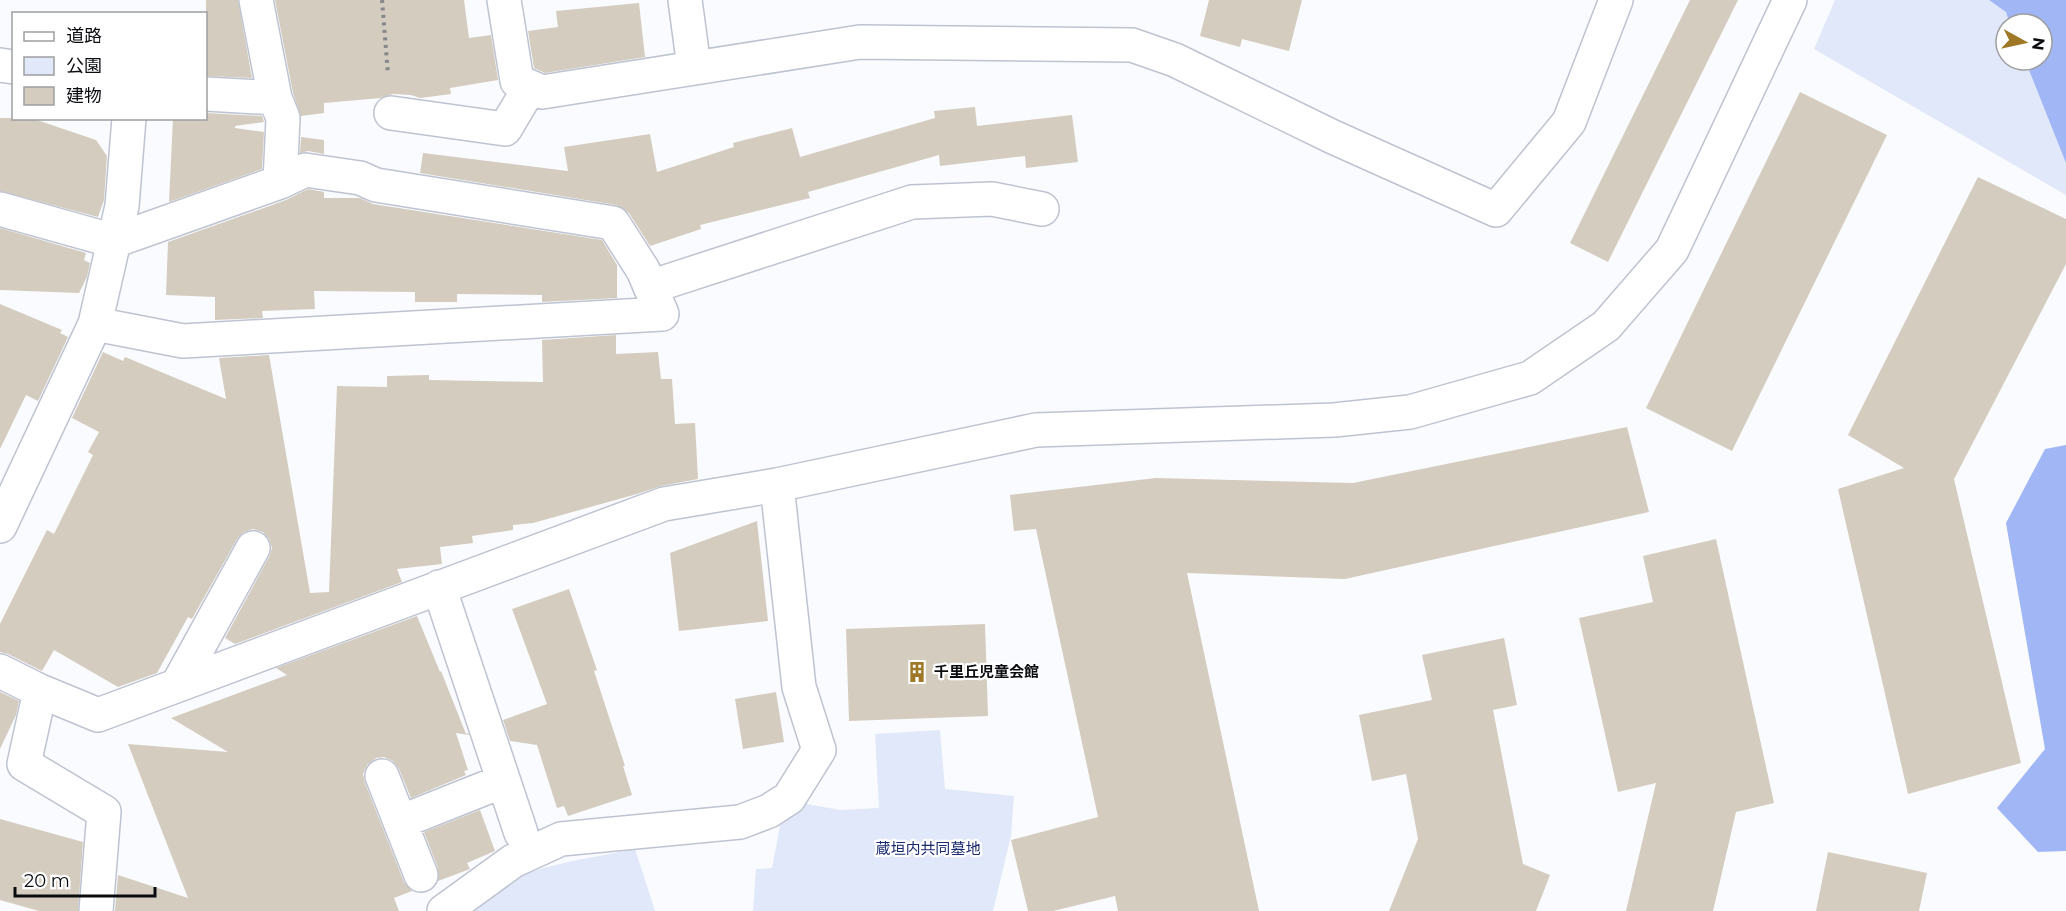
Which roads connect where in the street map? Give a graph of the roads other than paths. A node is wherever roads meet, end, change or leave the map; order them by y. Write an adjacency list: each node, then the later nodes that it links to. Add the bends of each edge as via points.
1 (256, 0): 9 (street)
2 (504, 0): 7 (street, via 517,81)
3 (685, 0): 6 (street)
4 (1616, 0): 6 (street, via 1569,122 1496,210 1175,60 1132,45 860,42)
5 (1790, 0): 18 (street, via 1672,250 1606,326 1530,378 1410,412 1334,420 1036,430)
6 (694, 67): 7 (street, via 542,92)
7 (530, 87): 10 (street, via 505,129)
8 (207, 93): 9 (street)
9 (275, 98): 12 (street, via 284,118)
10 (391, 113)
11 (129, 120): 15 (street, via 122,206)
12 (280, 182): 15 (street); 16 (street, via 305,170 613,223)
13 (0, 209): 15 (street)
14 (1042, 209): 16 (street, via 992,199 912,202)
15 (114, 241): 17 (street)
16 (650, 287): 17 (street, via 662,314 183,341)
17 (95, 324): 19 (street)
18 (777, 485): 21 (street, via 664,504); 31 (street, via 799,687 819,750 789,798 740,822 561,839 513,861)
19 (0, 526)
20 (253, 548): 23 (street)
21 (439, 587): 23 (street); 26 (street)
22 (0, 671): 24 (street)
23 (178, 684): 24 (street, via 98,715)
24 (40, 691): 30 (street, via 24,764 104,812)
25 (382, 776): 27 (street)
26 (503, 781): 27 (street); 28 (street)
27 (400, 822): 29 (street)
28 (521, 833)
29 (421, 875)
30 (96, 911)
31 (444, 911)

